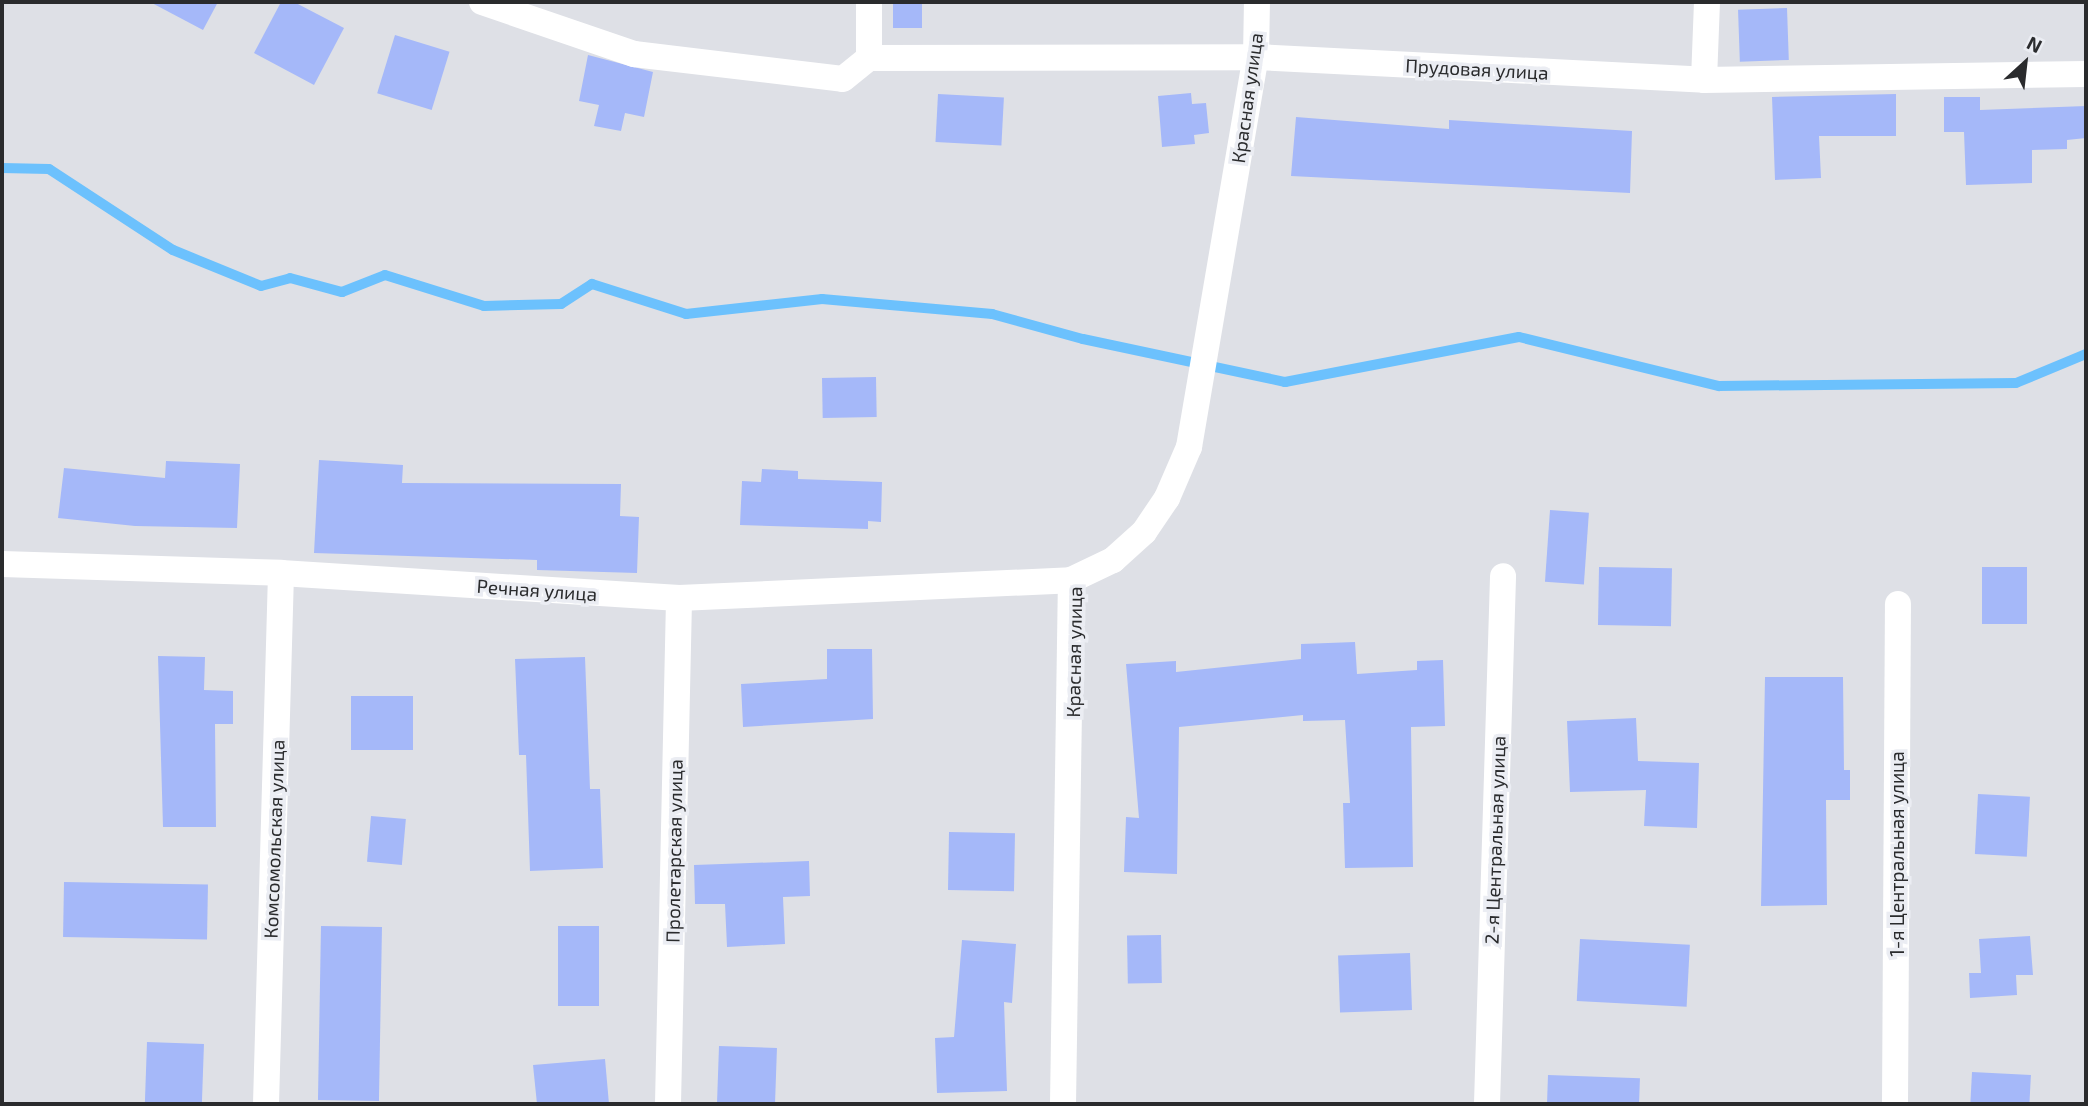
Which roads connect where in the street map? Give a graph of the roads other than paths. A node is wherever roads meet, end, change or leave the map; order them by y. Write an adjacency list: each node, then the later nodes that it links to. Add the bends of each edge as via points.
1 (482, 2): 6 (street, via 634,54 843,79)
2 (869, 2): 6 (street)
3 (1258, 2): 5 (street, Красная улица)
4 (1707, 2): 8 (street)
5 (1256, 57): 6 (street, Прудовая улица); 8 (street, Прудовая улица); 12 (street, Красная улица, via 1185,457 1167,498 1144,532 1113,560)
6 (869, 58)
7 (2086, 74): 8 (street, Прудовая улица)
8 (1704, 80)
9 (2, 564): 10 (street, Речная улица)
10 (281, 573): 13 (street, Речная улица); 15 (street, Комсомольская улица)
11 (1503, 576): 18 (street, 2-я Центральная улица)
12 (1071, 580): 13 (street, Речная улица); 17 (street, Красная улица, via 1074,637)
13 (679, 598): 16 (street, Пролетарская улица)
14 (1898, 604): 19 (street, 1-я Центральная улица)
15 (266, 1104)
16 (668, 1104)
17 (1063, 1104)
18 (1488, 1104)
19 (1895, 1104)

